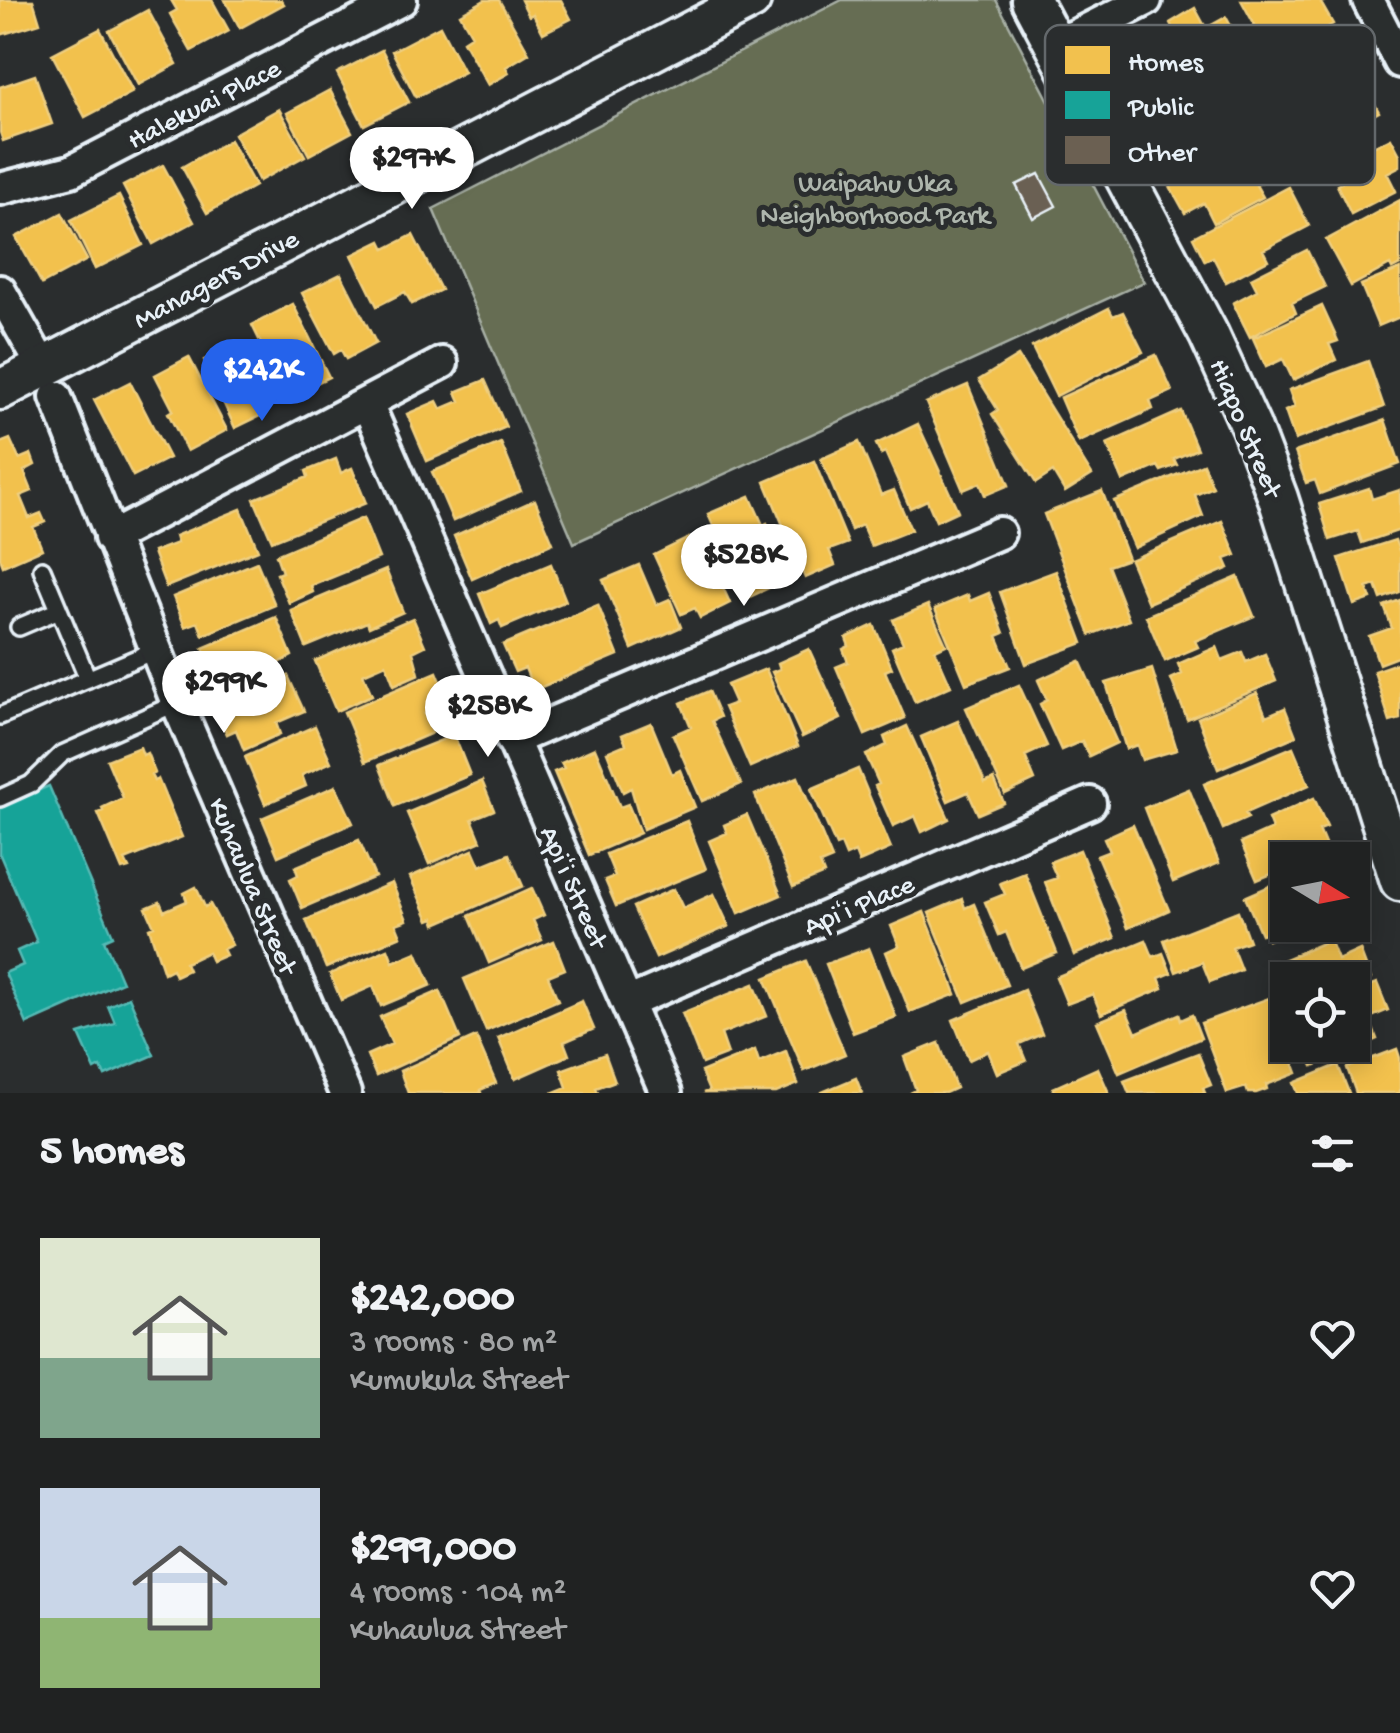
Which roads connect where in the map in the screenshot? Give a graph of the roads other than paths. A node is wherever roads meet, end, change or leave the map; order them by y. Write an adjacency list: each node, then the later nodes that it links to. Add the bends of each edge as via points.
1 (401, 0): 10 (street, Halekuai Place, via 71,171)
2 (751, 0): 13 (street, Managers Drive)
3 (1031, 0): 7 (street, Hiapo Street)
4 (1146, 0): 6 (street)
5 (1368, 0): 8 (street)
6 (1097, 25)
7 (1045, 27)
8 (1400, 62)
9 (1129, 185): 28 (street, Hiapo Street, via 1251,427)
10 (0, 190)
11 (0, 291): 13 (street, Kuhaulua Street)
12 (442, 363): 15 (street)
13 (50, 382): 14 (street, Managers Drive); 17 (street, Kuhaulua Street)
14 (0, 390)
15 (367, 403): 17 (street); 25 (street, Apiʻi Street)
16 (999, 533): 25 (street)
17 (110, 538): 21 (street, Kuhaulua Street)
18 (42, 569): 19 (lane)
19 (59, 610): 20 (lane); 22 (lane)
20 (19, 627)
21 (156, 650): 22 (lane); 23 (street, Kuhaulua Street)
22 (88, 679): 24 (lane)
23 (178, 703): 26 (lane, via 62,754 30,784); 30 (street, Kuhaulua Street)
24 (0, 716)
25 (512, 740): 29 (street, Apiʻi Street)
26 (0, 798)
27 (1090, 803): 29 (street, Apiʻi Place)
28 (1400, 881)
29 (627, 1002): 31 (street, Apiʻi Street)
30 (345, 1093)
31 (666, 1093)

